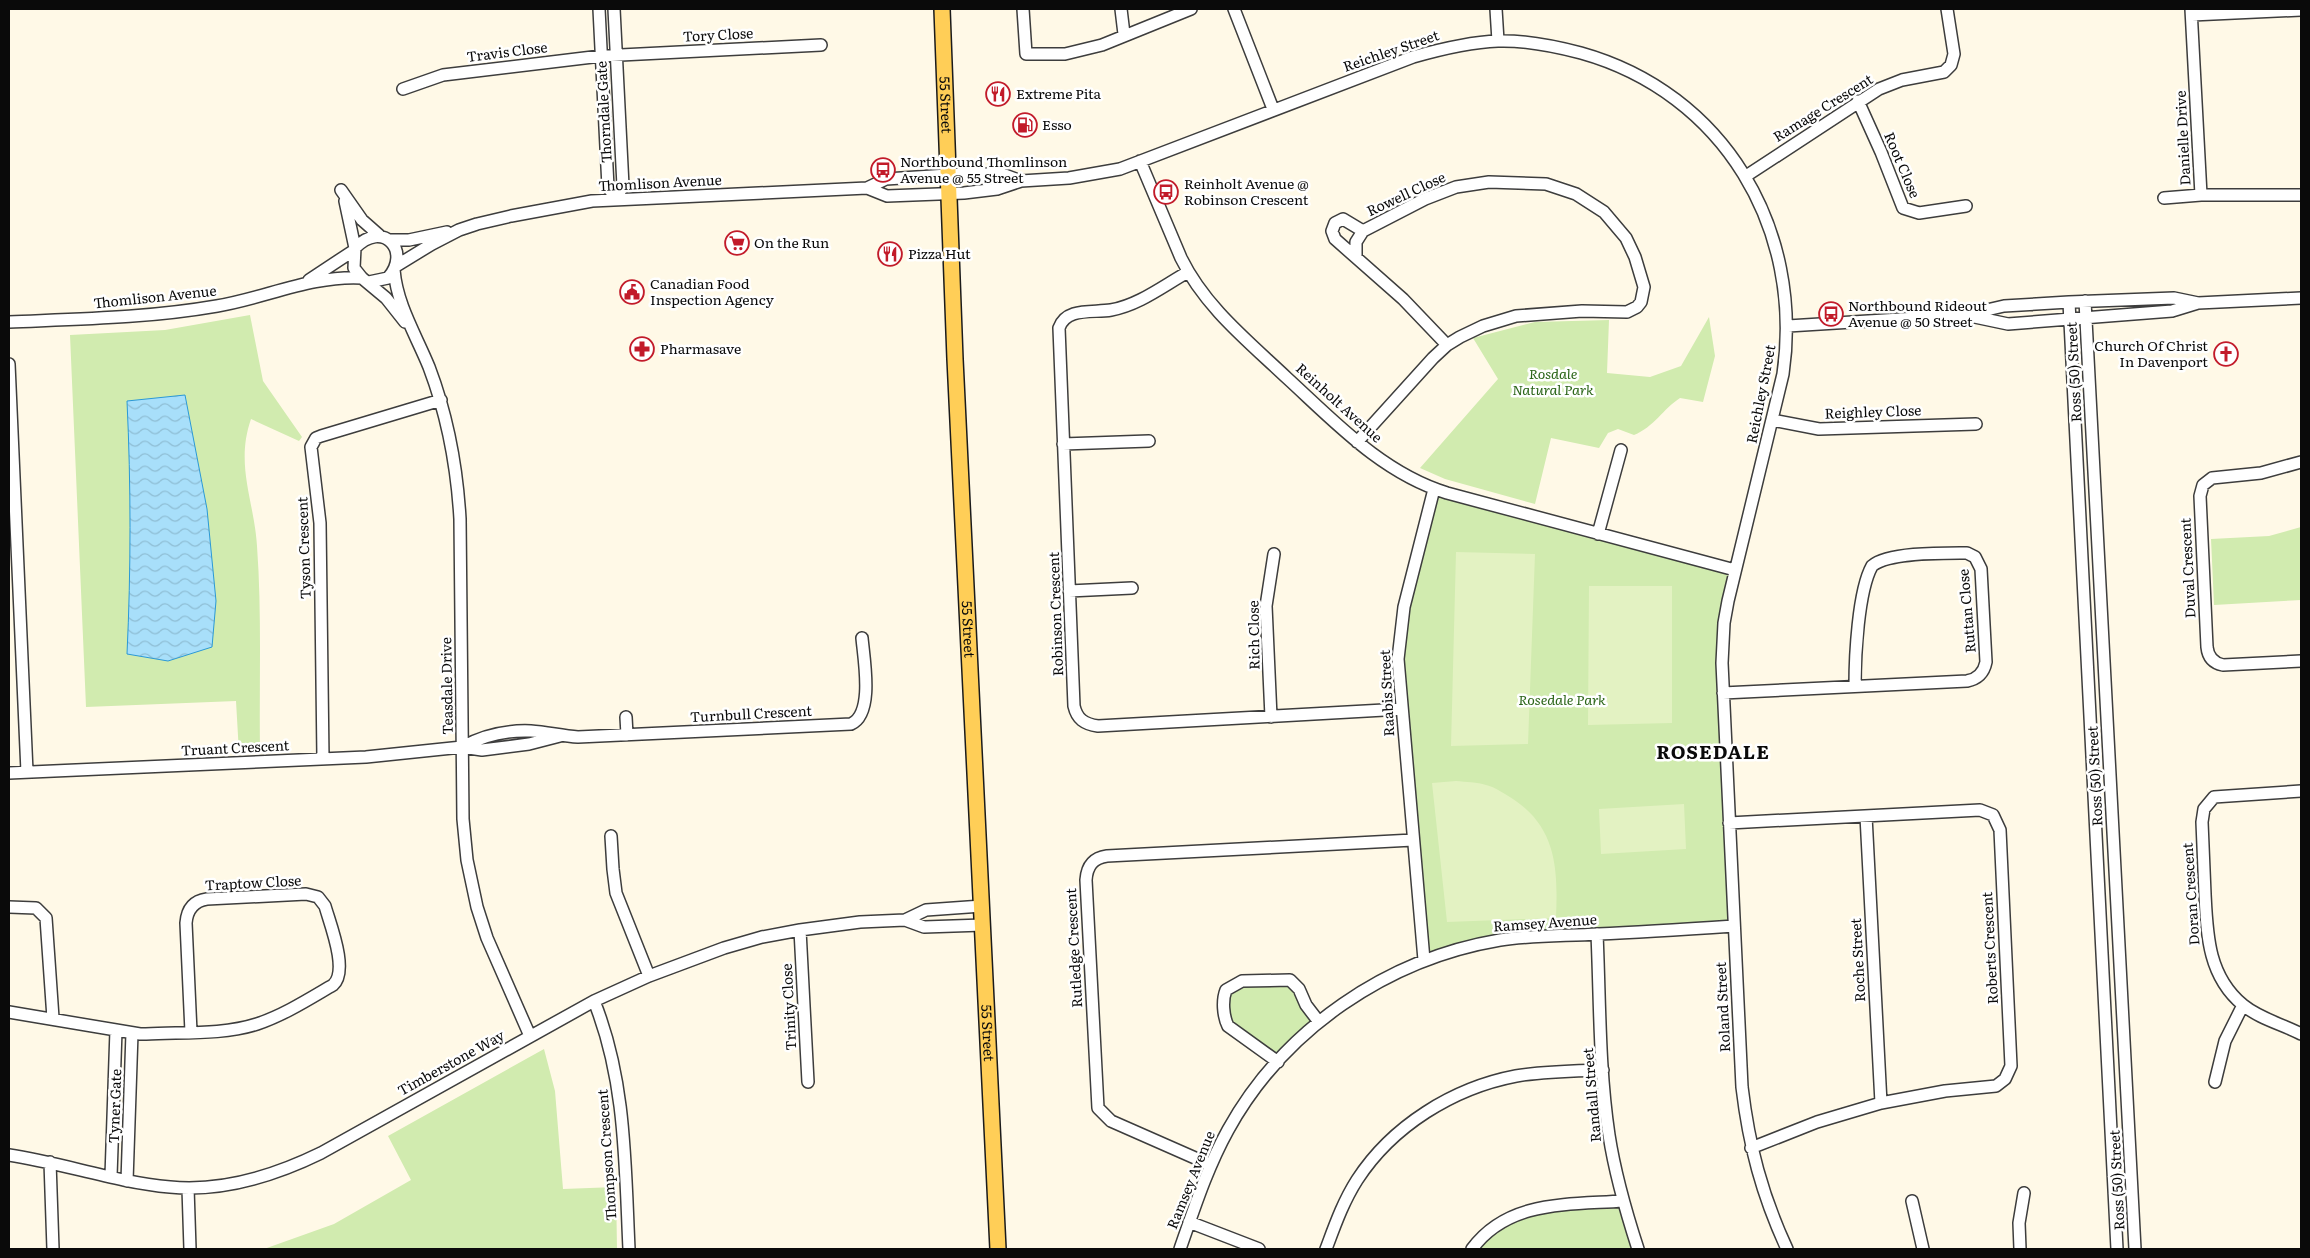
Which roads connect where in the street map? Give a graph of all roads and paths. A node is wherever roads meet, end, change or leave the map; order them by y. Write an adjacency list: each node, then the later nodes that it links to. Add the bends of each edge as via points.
1 (598, 9): 15 (street, Thorndale Gate)
2 (614, 9): 16 (street, Thorndale Gate)
3 (942, 9): 23 (main road, 55 Street)
4 (1023, 9): 12 (street, via 1026,54 1065,54 1102,45)
5 (1121, 9): 12 (street)
6 (1190, 9): 12 (street)
7 (1234, 9): 19 (street)
8 (1496, 9): 13 (street)
9 (1947, 9): 18 (street, Ramage Crescent, via 1954,54 1948,70 1890,84)
10 (2301, 10): 11 (street)
11 (2192, 12): 28 (street, Danielle Drive)
12 (1124, 34)
13 (1498, 41): 19 (street, Reichley Street, via 1450,47 1413,57); 24 (street, Reichley Street, via 1563,48 1634,73 1702,121)
14 (821, 45): 16 (street, Tory Close)
15 (601, 56): 16 (street, Travis Close); 17 (street, Travis Close, via 443,75); 21 (street, Thorndale Gate)
16 (617, 56): 20 (street, Thorndale Gate)
17 (403, 89)
18 (1858, 101): 24 (street, Ramage Crescent); 32 (street, Root Close, via 1903,208 1918,213)
19 (1273, 109): 22 (street, Reichley Street)
20 (620, 126): 21 (street); 31 (street, Thorndale Gate, via 623,186)
21 (604, 127): 31 (street, Thorndale Gate, via 608,187)
22 (1140, 161): 25 (street, Reichley Street, via 1085,176); 39 (street, Reinholt Avenue)
23 (949, 174): 25 (street, Reichley Street, via 1002,174); 26 (street, Thomlison Avenue, via 886,179); 27 (main road, 55 Street)
24 (1746, 176): 50 (street, Reichley Street, via 1774,238 1785,291)
25 (1021, 181): 27 (street, Reichley Street, via 997,190)
26 (867, 188): 27 (street, Thomlison Avenue, via 887,196); 31 (street, Thomlison Avenue)
27 (950, 193): 87 (main road, 55 Street)
28 (2201, 194): 29 (street, Danielle Drive); 30 (street)
29 (2301, 195)
30 (2164, 198)
31 (616, 199): 33 (street, Thomlison Avenue, via 511,216)
32 (1966, 206)
33 (459, 230): 35 (street, Thomlison Avenue, via 410,240); 38 (street, Thomlison Avenue, via 414,253)
34 (1363, 231): 37 (street, Rowell Close, via 1356,242); 37 (street, via 1343,219 1333,227 1335,238); 52 (street, Rowell Close, via 1456,187 1489,182 1533,182 1562,188 1591,202 1626,238 1644,288 1641,302 1633,310 1516,316 1482,326)
35 (384, 238): 36 (street, via 368,237); 36 (street, via 362,220 343,193); 38 (street, via 396,250)
36 (354, 250): 40 (street, via 354,268); 41 (street, Thomlison Avenue)
37 (1356, 256): 52 (street)
38 (395, 268): 40 (street, via 388,278); 51 (street, Teasdale Drive, via 397,291)
39 (1188, 272): 58 (street, Reinholt Avenue, via 1222,317); 59 (street, Robinson Crescent, via 1131,304 1073,314 1061,322 1058,334)
40 (365, 280): 41 (street, Thomlison Avenue, via 340,277); 51 (street, Teasdale Drive, via 386,298)
41 (302, 285): 49 (street, Thomlison Avenue, via 229,304 169,314)
42 (2301, 298): 45 (street)
43 (2085, 301): 44 (street); 45 (street, via 2174,298); 47 (street, Ross (50) Street)
44 (2069, 302): 46 (street, via 2004,306); 48 (street, Ross (50) Street)
45 (2198, 303): 47 (street, via 2172,311)
46 (1966, 315): 48 (street, via 2008,324); 50 (street)
47 (2086, 318): 48 (street); 135 (street, Ross (50) Street)
48 (2070, 319): 134 (street, Ross (50) Street)
49 (9, 322)
50 (1788, 326): 55 (street, Reichley Street, via 1783,374)
51 (413, 332): 54 (street, Teasdale Drive)
52 (1447, 345): 58 (street, Rowell Close)
53 (9, 364): 62 (street)
54 (440, 400): 77 (street, Teasdale Drive, via 450,437 459,495); 79 (street, Tyson Crescent, via 321,436 311,447 319,508)
55 (1772, 420): 56 (street, Reighley Close, via 1819,429); 66 (street, Reichley Street)
56 (1976, 424)
57 (1149, 441): 59 (street)
58 (1357, 442): 63 (street, Reinholt Avenue, via 1402,473)
59 (1063, 444): 68 (street, Robinson Crescent)
60 (1621, 450): 64 (street)
61 (2301, 462): 70 (street, Duval Crescent, via 2261,473 2212,478 2203,485 2200,496 2210,658 2223,665)
62 (11, 463): 80 (street)
63 (1434, 490): 64 (street, Reinholt Avenue); 73 (street, Raabis Street, via 1401,623 1398,659)
64 (1598, 534): 66 (street, Reinholt Avenue)
65 (1274, 554): 74 (street, Rich Close, via 1266,606)
66 (1735, 570): 72 (street, Reichley Street, via 1723,630)
67 (1132, 588): 68 (street)
68 (1069, 591): 74 (street, Robinson Crescent, via 1074,706 1084,723 1098,726)
69 (862, 638): 76 (street, Turnbull Crescent, via 865,702 860,718 851,724)
70 (2301, 662)
71 (1855, 686): 71 (street, Ruttan Close, via 1967,681 1981,673 1986,662 1981,569 1974,557 1967,553 1894,557 1872,566 1859,622); 72 (street, Ruttan Close)
72 (1723, 694): 78 (street, Reichley Street)
73 (1402, 709): 74 (street, Robinson Crescent); 86 (street, Raabis Street)
74 (1271, 716)
75 (626, 717): 76 (street)
76 (627, 735): 77 (street, Turnbull Crescent, via 560,736 482,750)
77 (462, 747): 79 (street, Truant Crescent); 105 (street, Teasdale Drive, via 463,820 475,897 496,963)
78 (1726, 756): 84 (street, Roland Street)
79 (323, 759): 80 (street, Truant Crescent)
80 (27, 772): 81 (street, Truant Crescent)
81 (9, 773)
82 (2301, 791): 97 (street, Doran Crescent, via 2219,796 2210,799 2204,809 2209,948 2220,976)
83 (1866, 816): 84 (street, Roberts Crescent); 110 (street, Roche Street); 110 (street, Roberts Crescent, via 1985,811 1993,815 1998,825 2001,856 2010,1072 1996,1086)
84 (1729, 823): 91 (street, Roland Street)
85 (612, 836): 95 (street, via 616,893)
86 (1413, 840): 94 (street, Raabis Street); 114 (street, Rutledge Crescent, via 1107,856 1091,864 1086,880 1098,1108 1111,1121)
87 (982, 906): 89 (street, Timberstone Way, via 926,910); 90 (main road, 55 Street)
88 (9, 908): 99 (street, via 36,908 46,918)
89 (906, 920): 90 (street, Timberstone Way, via 924,927); 92 (street, Timberstone Way)
90 (983, 924): 125 (main road, 55 Street)
91 (1734, 926): 93 (street, Ramsey Avenue); 111 (street, Roland Street, via 1742,1087)
92 (800, 930): 95 (street, Timberstone Way, via 724,948); 108 (street, Trinity Close)
93 (1597, 934): 94 (street, Ramsey Avenue, via 1501,940); 107 (street, Randall Street)
94 (1424, 960): 100 (street, Ramsey Avenue, via 1361,992)
95 (649, 976): 96 (street, Timberstone Way)
96 (594, 1001): 105 (street, Timberstone Way); 124 (street, Thompson Crescent, via 608,1040 618,1090)
97 (2242, 1005): 104 (street, Doran Crescent); 109 (street, via 2225,1040)
98 (9, 1012): 99 (street, Traptow Close)
99 (53, 1018): 101 (street, Traptow Close)
100 (1319, 1022): 106 (street, Ramsey Avenue); 106 (street, via 1290,980 1242,982 1230,986 1224,995 1226,1022)
101 (116, 1030): 103 (street, Traptow Close); 115 (street, Tyner Gate)
102 (191, 1032): 102 (street, Traptow Close, via 255,1025 336,982 341,966 323,902 318,897 306,894 207,899 192,906 186,916); 103 (street, Traptow Close)
103 (132, 1033): 116 (street, Tyner Gate)
104 (2301, 1034)
105 (530, 1036): 117 (street, Timberstone Way, via 298,1164 244,1181)
106 (1278, 1062): 114 (street, Ramsey Avenue, via 1238,1112)
107 (1603, 1070): 119 (street, Randall Street, via 1609,1135); 128 (street, via 1507,1078 1470,1090 1431,1109 1385,1146 1358,1179 1340,1212)
108 (808, 1082)
109 (2215, 1082)
110 (1880, 1102): 111 (street, Roberts Crescent)
111 (1751, 1148): 131 (street, Roland Street, via 1762,1188)
112 (9, 1155): 113 (street, Timberstone Way)
113 (50, 1162): 115 (street, Timberstone Way); 122 (street)
114 (1211, 1165): 121 (street, Ramsey Avenue)
115 (111, 1176): 116 (street, Timberstone Way)
116 (127, 1181): 117 (street, Timberstone Way)
117 (188, 1188): 123 (street)
118 (2024, 1193): 133 (street, via 2019,1223)
119 (1623, 1201): 129 (street, via 1524,1211 1501,1221); 130 (street, Randall Street)
120 (1912, 1201): 132 (street)
121 (1190, 1222): 126 (street, Ramsey Avenue); 127 (street)
122 (54, 1249)
123 (190, 1249)
124 (629, 1249)
125 (998, 1249)
126 (1180, 1249)
127 (1259, 1249)
128 (1326, 1249)
129 (1472, 1249)
130 (1638, 1249)
131 (1787, 1249)
132 (1923, 1249)
133 (2020, 1249)
134 (2118, 1249)
135 (2135, 1249)

